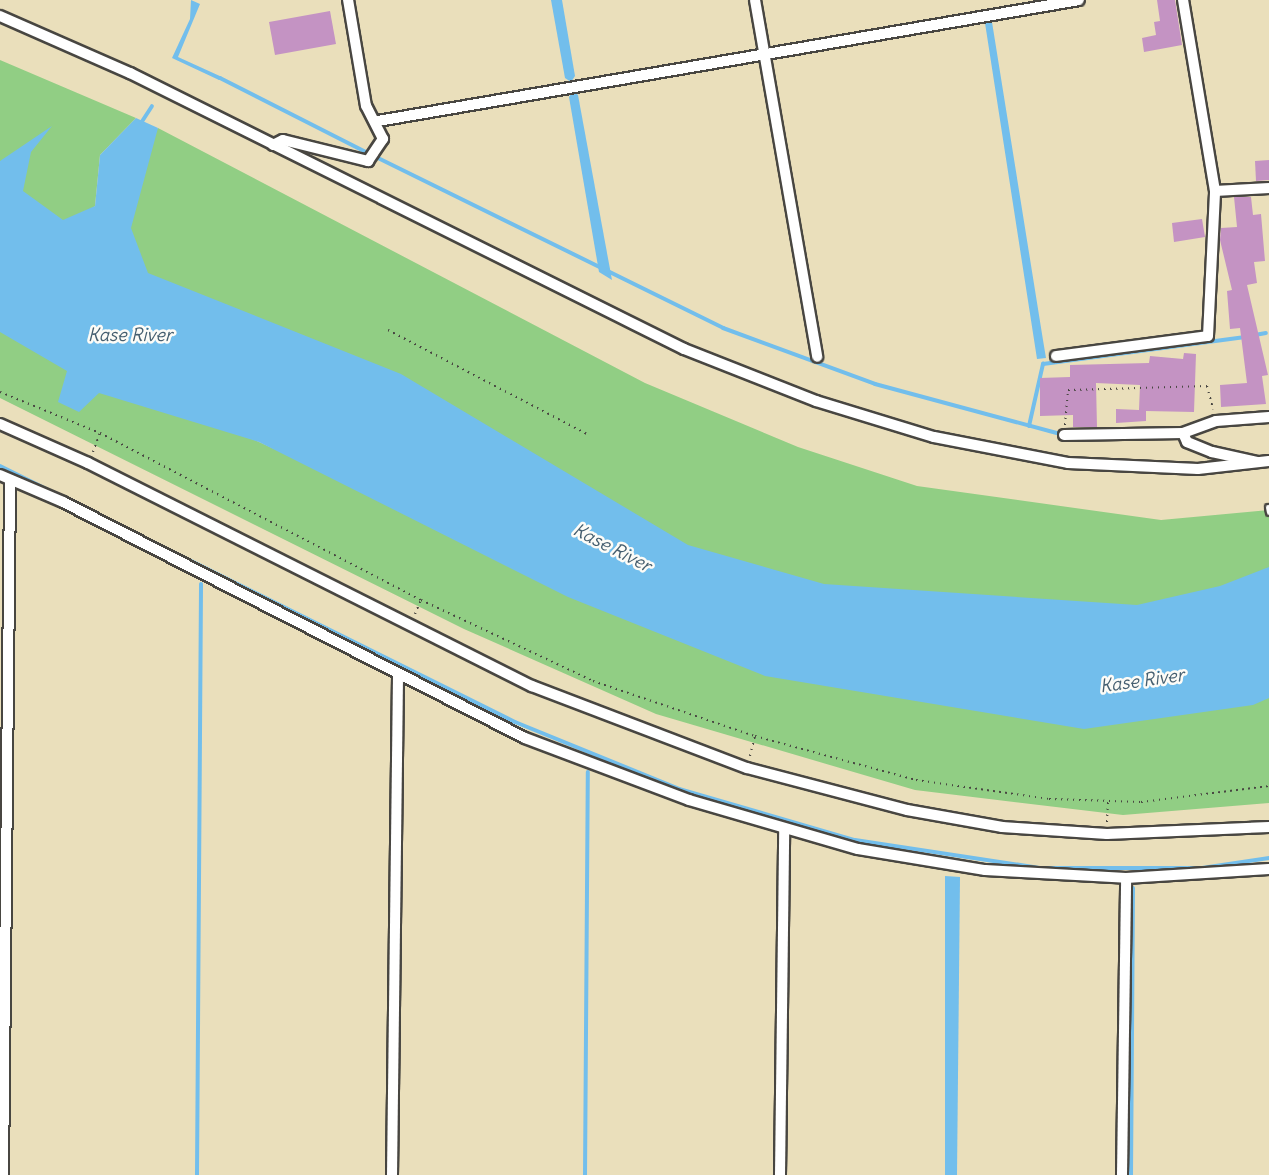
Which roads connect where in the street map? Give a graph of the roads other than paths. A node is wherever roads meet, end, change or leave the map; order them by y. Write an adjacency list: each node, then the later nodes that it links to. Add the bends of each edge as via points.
1 (348, 0): 7 (street, via 366,106)
2 (755, 0): 6 (street)
3 (1079, 0): 6 (street)
4 (1183, 0): 10 (street)
5 (0, 16): 8 (street, via 130,72)
6 (765, 55): 7 (street); 12 (street)
7 (378, 120): 8 (street, via 383,139 368,161 283,140)
8 (273, 146): 17 (street, via 684,350 816,401 934,437 1068,463 1198,469)
9 (1269, 188): 10 (street)
10 (1215, 190): 11 (street, via 1208,336)
11 (1056, 356)
12 (818, 357)
13 (1269, 417): 15 (street, via 1216,421)
14 (0, 424): 20 (street, via 88,463 532,686 747,768 907,810 1002,826 1107,834)
15 (1183, 433): 16 (street); 17 (street, via 1187,442 1212,452)
16 (1064, 435)
17 (1263, 462)
18 (5, 478): 19 (street, via 63,502); 24 (street)
19 (398, 675): 21 (street, via 525,738 689,800); 26 (street)
20 (1269, 827)
21 (784, 829): 23 (street, via 936,863); 27 (street)
22 (1269, 870): 23 (street)
23 (1126, 878): 28 (street)
24 (3, 918): 25 (street)
25 (3, 1175)
26 (392, 1175)
27 (780, 1175)
28 (1122, 1175)

